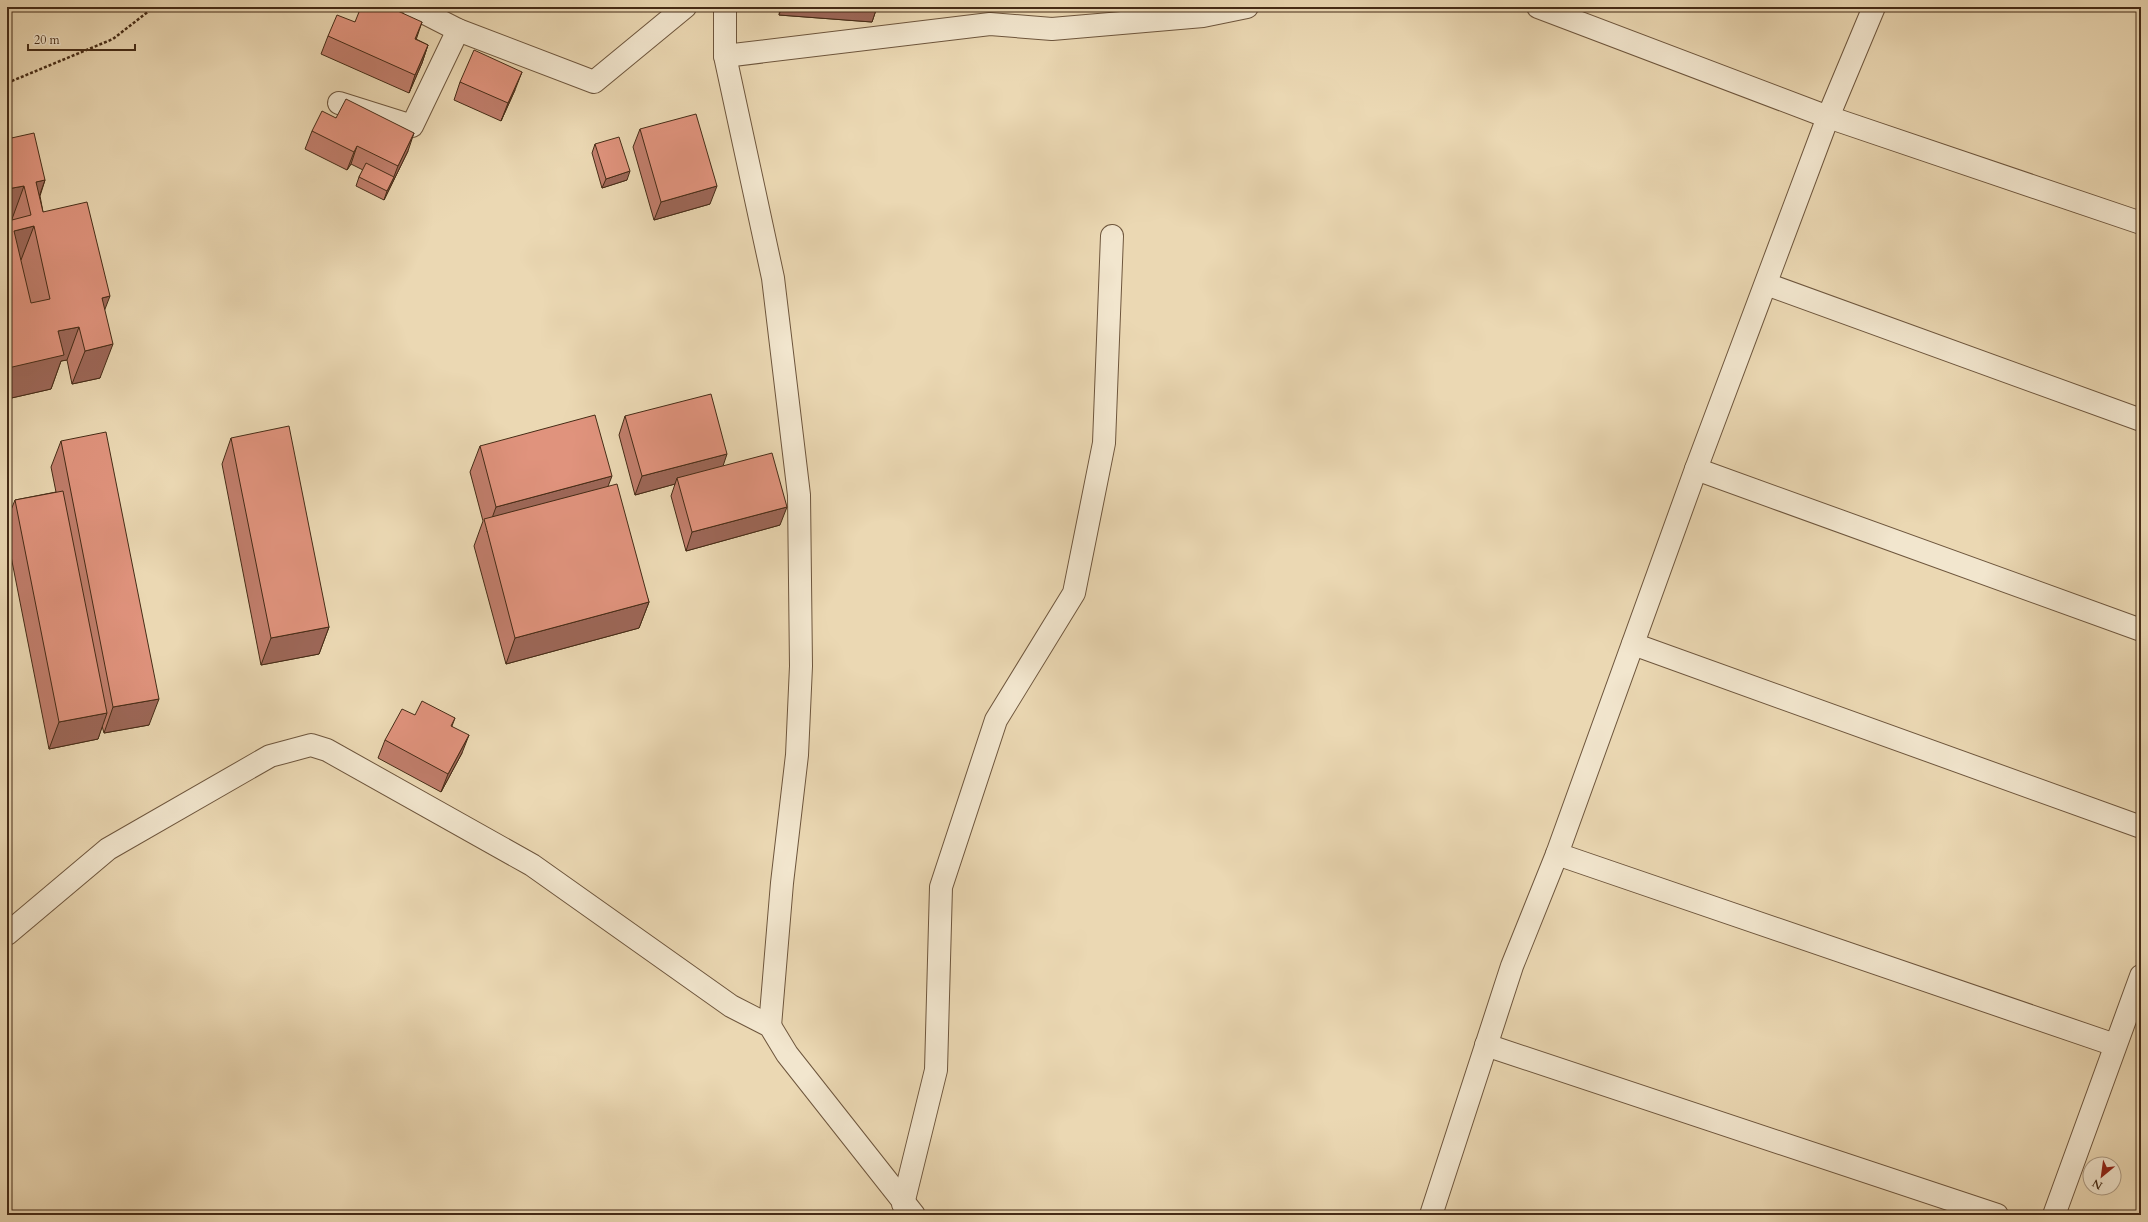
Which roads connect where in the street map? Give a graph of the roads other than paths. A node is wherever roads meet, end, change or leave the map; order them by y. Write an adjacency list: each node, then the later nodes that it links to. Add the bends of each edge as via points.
1 (413, 7): 7 (street)
2 (684, 7): 7 (street, via 594,82)
3 (725, 7): 8 (street)
4 (1247, 7): 8 (street, via 1203,16 1052,29 990,24)
5 (1538, 7): 10 (street)
6 (1874, 7): 10 (street)
7 (458, 30): 9 (street, via 412,126)
8 (725, 56): 22 (street, via 773,278 799,496 801,666 797,748)
9 (339, 103)
10 (1828, 117): 11 (street); 13 (street)
11 (2141, 223)
12 (1112, 236): 25 (street, via 1104,443 1074,593 996,720 941,887 936,1070)
13 (1766, 284): 14 (street); 15 (street)
14 (2141, 420)
15 (1696, 469): 16 (street); 17 (street)
16 (2141, 630)
17 (1633, 644): 18 (street); 19 (street)
18 (2141, 827)
19 (1557, 854): 23 (street, via 1512,966); 24 (street)
20 (7, 934): 22 (street, via 108,849 270,756 311,745 327,750 532,865 731,1006)
21 (2141, 976): 24 (street)
22 (770, 1026): 25 (street, via 787,1054)
23 (1486, 1045): 26 (street); 27 (street)
24 (2115, 1045): 28 (street)
25 (908, 1209)
26 (1431, 1215)
27 (1997, 1215)
28 (2054, 1215)

